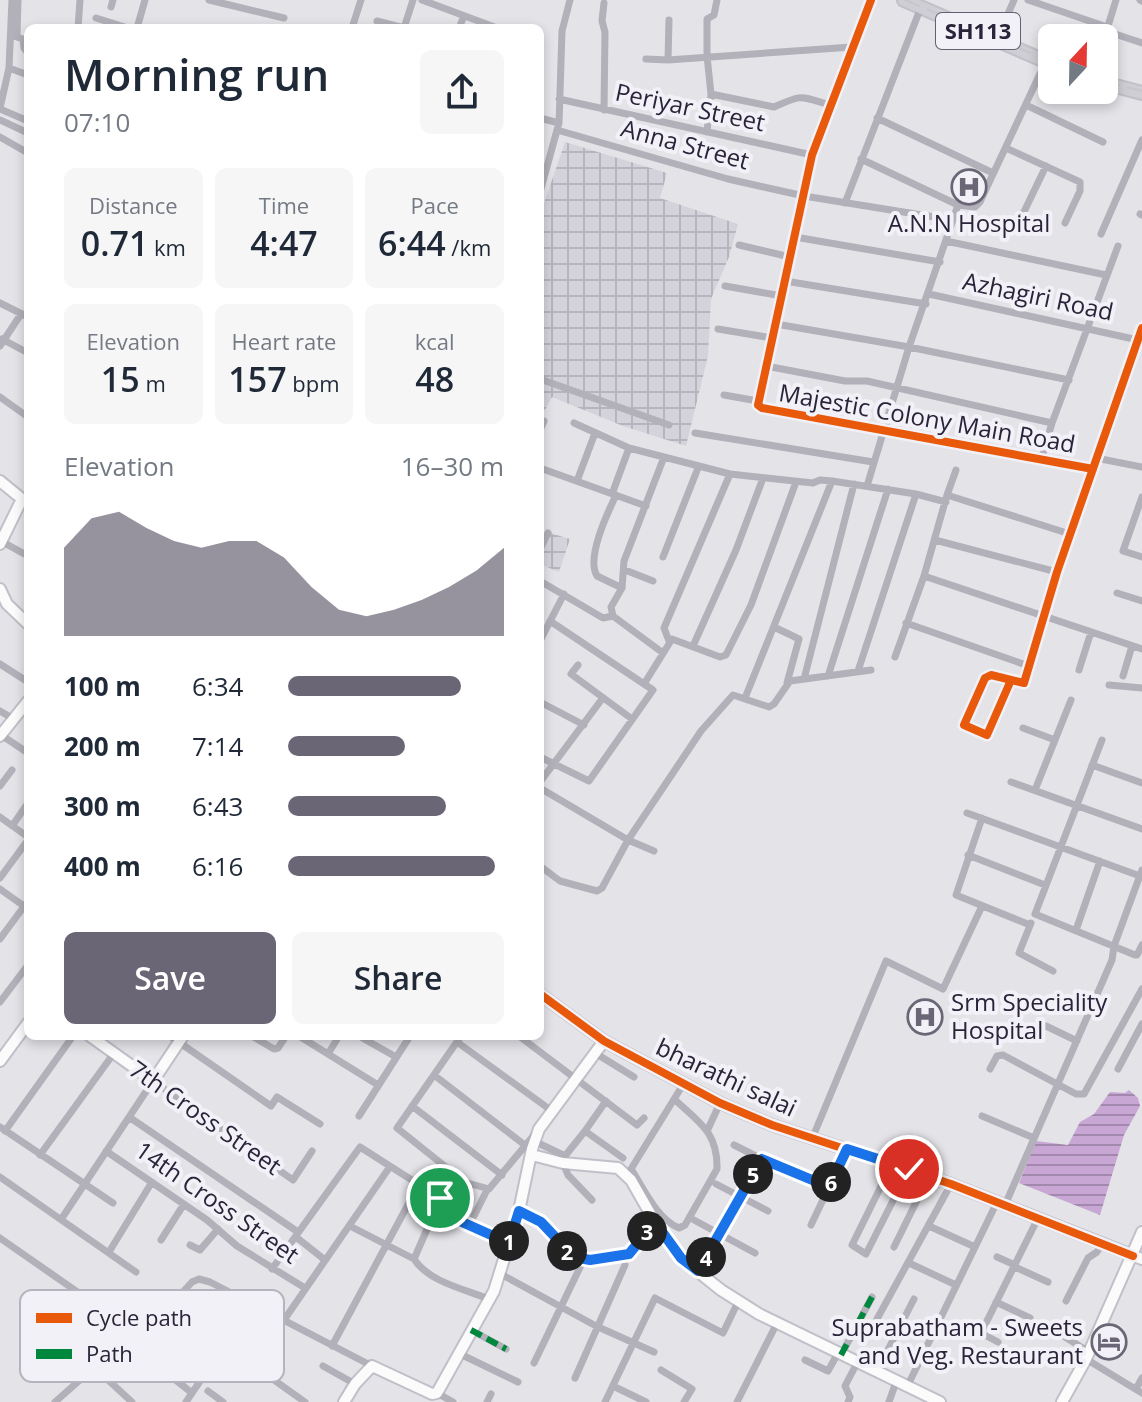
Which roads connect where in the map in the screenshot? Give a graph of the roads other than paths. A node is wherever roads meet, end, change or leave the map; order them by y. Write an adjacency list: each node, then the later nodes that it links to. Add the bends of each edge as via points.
1 (15, 0): 34 (street)
2 (80, 0): 24 (street)
3 (145, 0): 26 (street)
4 (209, 0): 21 (street)
5 (361, 0): 27 (street)
6 (413, 0): 29 (street)
7 (422, 0): 18 (street)
8 (451, 0): 18 (street)
9 (570, 0): 52 (street, via 562,31)
10 (717, 0): 41 (street, via 714,15 707,19)
11 (871, 0): 38 (street)
12 (904, 0): 17 (main road, SH113)
13 (1014, 0): 36 (street)
14 (1028, 0): 32 (street)
15 (1113, 1): 33 (street)
16 (604, 3): 56 (street)
17 (922, 4): 36 (main road, SH113); 57 (street)
18 (448, 10): 19 (street)
19 (464, 16): 30 (street); 31 (street)
20 (96, 18): 25 (street)
21 (284, 18)
22 (669, 20): 43 (street)
23 (377, 21): 28 (street)
24 (78, 24)
25 (115, 24)
26 (138, 24)
27 (353, 24)
28 (389, 24)
29 (405, 24)
30 (461, 24)
31 (486, 24)
32 (1086, 24)
33 (1108, 24)
34 (14, 36): 39 (street, via 23,39); 44 (street)
35 (1118, 36): 37 (street)
36 (998, 37): 40 (main road, SH113)
37 (1142, 43)
38 (852, 47): 41 (street); 53 (street)
39 (24, 48)
40 (1038, 55)
41 (707, 56): 43 (street); 51 (street)
42 (646, 59): 43 (street)
43 (668, 60)
44 (9, 68): 45 (street); 55 (street)
45 (24, 74)
46 (1118, 82): 49 (main road)
47 (1038, 83): 54 (street)
48 (1118, 85): 50 (main road)
49 (1142, 86)
50 (1142, 93)
51 (711, 94): 53 (street, via 774,107 791,97); 63 (street)
52 (559, 99): 56 (street, Periyar Street); 61 (street)
53 (830, 105): 69 (street)
54 (1026, 105): 66 (street); 67 (street)
55 (0, 108): 58 (street)
56 (604, 110): 63 (street, Periyar Street)
57 (877, 118): 70 (street); 72 (street)
58 (24, 119)
59 (0, 120): 62 (street)
60 (544, 120): 61 (street, Anna Street)
61 (558, 127): 73 (street); 74 (street, Anna Street, via 728,179)
62 (24, 131)
63 (707, 132): 69 (street, Periyar Street)
64 (0, 137): 68 (street)
65 (1142, 140): 80 (street)
66 (1103, 142)
67 (1006, 148): 71 (street); 72 (street)
68 (24, 151)
69 (812, 155): 74 (street)
70 (861, 159): 75 (street); 76 (street)
71 (1046, 166): 77 (street); 79 (street, via 1080,182)
72 (993, 173): 76 (street, via 975,207)
73 (544, 178)
74 (804, 196): 75 (street, Anna Street); 81 (street)
75 (845, 203): 78 (street, Anna Street)
76 (958, 205): 78 (street)
77 (1021, 218)
78 (953, 220): 82 (street)
79 (1065, 223)
80 (1101, 234)
81 (795, 237): 85 (street); 86 (street)
82 (946, 241): 86 (street); 87 (street)
83 (739, 245): 85 (street)
84 (1118, 246): 87 (street)
85 (790, 257): 88 (street)
86 (940, 262): 90 (street)
87 (1106, 275): 96 (street)
88 (785, 281): 91 (street); 93 (street)
89 (725, 286): 91 (street)
90 (929, 294): 93 (street); 96 (street, Azhagiri Road)
91 (782, 296): 95 (street)
92 (0, 303): 94 (street)
93 (926, 304): 102 (street)
94 (24, 315): 101 (street)
95 (776, 324): 99 (street); 102 (street)
96 (1086, 328): 100 (street, Azhagiri Road); 106 (street)
97 (1142, 328): 100 (street)
98 (718, 329): 99 (street)
99 (772, 338): 104 (street)
100 (1138, 340): 120 (street)
101 (1, 341): 103 (street)
102 (909, 347): 106 (street); 107 (street)
103 (24, 351)
104 (766, 366): 107 (street); 110 (street)
105 (544, 380): 114 (street)
106 (1069, 380): 113 (street)
107 (897, 388): 113 (street); 115 (street)
108 (724, 395): 110 (street, Majestic Colony Main Road)
109 (0, 397): 111 (street)
110 (758, 402): 115 (street, Majestic Colony Main Road, via 762,408)
111 (24, 414)
112 (574, 423): 116 (street)
113 (1052, 423): 121 (street)
114 (669, 425)
115 (885, 430): 121 (street, Majestic Colony Main Road); 122 (street)
116 (595, 433): 118 (street); 131 (street)
117 (695, 433): 122 (street)
118 (629, 448): 119 (street); 137 (street)
119 (664, 457): 124 (street); 143 (street)
120 (1096, 458): 123 (street); 126 (street)
121 (1041, 460): 126 (street, Majestic Colony Main Road)
122 (873, 462): 135 (street)
123 (1142, 467)
124 (698, 468): 128 (street); 151 (street)
125 (544, 469): 131 (street)
126 (1093, 469): 146 (street)
127 (956, 470): 140 (street)
128 (730, 474): 129 (street); 171 (street, via 664,628)
129 (763, 478): 133 (street); 172 (street)
130 (0, 481): 141 (street)
131 (577, 481): 137 (street)
132 (832, 481): 133 (street); 134 (street); 168 (street)
133 (796, 482): 172 (street, via 728,653 720,657)
134 (854, 484): 135 (street); 186 (street)
135 (867, 486): 136 (street)
136 (888, 489): 138 (street); 183 (street)
137 (614, 494): 143 (street); 158 (street, via 593,566 597,576)
138 (916, 494): 140 (street); 182 (street)
139 (1142, 497): 144 (street)
140 (947, 498): 146 (street); 147 (street)
141 (24, 501)
142 (24, 504): 149 (street)
143 (646, 506): 153 (street)
144 (1140, 510): 152 (street, via 1123,551)
145 (548, 533): 148 (street)
146 (1070, 534): 154 (street)
147 (935, 540): 154 (street); 155 (street)
148 (544, 541)
149 (1, 543): 150 (street)
150 (24, 554)
151 (663, 557)
152 (1142, 557)
153 (625, 570): 156 (street); 158 (street)
154 (1057, 572): 163 (street)
155 (924, 576): 163 (street); 167 (street)
156 (653, 581)
157 (544, 583): 161 (street)
158 (622, 588): 164 (street, via 611,607)
159 (0, 589): 165 (street)
160 (1117, 593): 162 (street)
161 (564, 594): 164 (street, via 603,618); 166 (street)
162 (1142, 601)
163 (1044, 615): 169 (street); 179 (street)
164 (613, 616): 175 (street)
165 (24, 620)
166 (550, 621): 170 (street); 188 (street)
167 (906, 623): 176 (street); 179 (street)
168 (774, 627): 189 (street, via 799,639); 192 (street)
169 (1091, 632): 173 (street); 181 (street)
170 (544, 633)
171 (669, 641): 172 (street); 175 (street)
172 (693, 646)
173 (1132, 646): 174 (street); 184 (street)
174 (1142, 649)
175 (663, 653): 188 (street)
176 (895, 657)
177 (0, 664): 185 (street)
178 (578, 665): 193 (street, via 571,674)
179 (1029, 666): 187 (street, via 1024,683)
180 (871, 670): 182 (street)
181 (1079, 670)
182 (858, 671): 183 (street)
183 (828, 676): 186 (street)
184 (1123, 676)
185 (24, 679)
186 (804, 679): 189 (street)
187 (1011, 680): 187 (street, via 985,678 964,725 987,735)
188 (644, 684): 198 (street, via 653,690)
189 (787, 685): 192 (street, via 772,706)
190 (1109, 685): 191 (street)
191 (1142, 688)
192 (745, 698): 224 (street, via 733,695 701,731)
193 (602, 699): 198 (street); 200 (street)
194 (1071, 700): 203 (street)
195 (544, 704): 200 (street)
196 (24, 707): 199 (street)
197 (0, 711): 199 (street)
198 (632, 719): 207 (street, via 589,781)
199 (15, 720): 202 (street)
200 (584, 725): 207 (street)
201 (1023, 728): 203 (street)
202 (1, 735): 205 (street)
203 (1055, 740): 215 (street)
204 (1102, 740): 208 (street)
205 (24, 750)
206 (544, 759): 207 (street)
207 (554, 764): 210 (street)
208 (1092, 765): 212 (street); 216 (street)
209 (12, 770): 213 (street)
210 (544, 779)
211 (1011, 782): 215 (street)
212 (1142, 783)
213 (0, 786)
214 (544, 788): 224 (street)
215 (1035, 790): 216 (street)
216 (1077, 805): 222 (street); 226 (street)
217 (24, 809): 221 (street)
218 (967, 813): 220 (street)
219 (0, 817): 221 (street)
220 (982, 818): 226 (street); 228 (street)
221 (12, 826): 223 (street)
222 (1142, 829)
223 (24, 835)
224 (628, 840): 227 (street); 230 (street, via 597,891 560,881)
225 (24, 844): 232 (street)
226 (1062, 847): 229 (street); 233 (street)
227 (654, 851)
228 (968, 855): 233 (street); 236 (street, via 956,895)
229 (1100, 861): 231 (street); 240 (street)
230 (544, 869)
231 (1141, 873): 243 (street)
232 (0, 878)
233 (1045, 885): 238 (street)
234 (0, 889): 235 (street)
235 (24, 903)
236 (982, 906): 239 (street); 295 (street, via 943,989 886,961)
237 (24, 909): 241 (street)
238 (1035, 914): 239 (street); 240 (street)
239 (1030, 925): 245 (street, via 1019,953)
240 (1076, 930): 243 (street)
241 (0, 939)
242 (1142, 945): 243 (street, via 1136,956)
243 (1114, 946): 266 (street)
244 (24, 970): 248 (street)
245 (1053, 971)
246 (1142, 989): 280 (street, via 1084,1094)
247 (544, 997): 265 (street, bharathi salai)
248 (0, 1002)
249 (1142, 1024): 273 (street)
250 (1046, 1026): 266 (street)
251 (24, 1028): 271 (street)
252 (70, 1040): 291 (street)
253 (96, 1040): 267 (street, 7th Cross Street)
254 (176, 1040): 277 (street)
255 (180, 1040): 290 (street, via 271,1106 277,1097)
256 (259, 1040): 257 (street, via 274,1049)
257 (283, 1040)
258 (305, 1040): 269 (street)
259 (337, 1040): 269 (street)
260 (366, 1040): 270 (street)
261 (407, 1040): 270 (street)
262 (458, 1040): 274 (street)
263 (460, 1040): 285 (street)
264 (524, 1040): 276 (street)
265 (604, 1041): 268 (street); 278 (street, bharathi salai)
266 (1077, 1041): 280 (street)
267 (114, 1053): 277 (street, 7th Cross Street); 301 (street)
268 (595, 1053): 275 (street); 276 (street)
269 (328, 1054): 279 (street)
270 (396, 1057): 279 (street)
271 (0, 1061)
272 (990, 1069): 280 (street, via 1003,1055)
273 (1118, 1069)
274 (434, 1075): 284 (street); 297 (street)
275 (634, 1077)
276 (576, 1079): 282 (street); 285 (street)
277 (153, 1081): 288 (street); 300 (street, 7th Cross Street, via 293,1180)
278 (684, 1083): 281 (street); 283 (street, bharathi salai)
279 (378, 1085): 286 (street)
280 (1058, 1085): 294 (street)
281 (674, 1099): 292 (street); 292 (street, via 631,1169 670,1224 679,1228 717,1169)
282 (606, 1101): 289 (street, via 637,1125); 293 (street)
283 (720, 1103): 292 (street); 295 (street, bharathi salai)
284 (412, 1106): 308 (street); 311 (street, via 397,1128 452,1172)
285 (552, 1111): 297 (street)
286 (359, 1116)
287 (982, 1116): 294 (street)
288 (129, 1117): 299 (street); 338 (street)
289 (644, 1118)
290 (320, 1124)
291 (2, 1129): 301 (street)
292 (708, 1129)
293 (585, 1131): 297 (street, via 565,1156); 302 (street)
294 (1034, 1138): 324 (street)
295 (812, 1139): 298 (street, bharathi salai)
296 (734, 1145): 303 (street)
297 (531, 1147): 304 (street); 308 (street); 326 (street)
298 (847, 1149): 305 (street, bharathi salai); 317 (street)
299 (106, 1151): 312 (street, 14th Cross Street); 313 (street)
300 (312, 1151)
301 (40, 1155): 313 (street)
302 (623, 1158)
303 (762, 1159): 317 (street); 319 (street)
304 (563, 1163): 321 (street); 331 (street, via 618,1168)
305 (892, 1164): 307 (street, bharathi salai); 307 (street, via 852,1245 866,1254)
306 (389, 1168): 316 (street); 333 (street); 338 (street, via 360,1147)
307 (909, 1169): 309 (street, bharathi salai)
308 (502, 1175): 318 (street)
309 (929, 1176): 315 (street, bharathi salai); 346 (street)
310 (0, 1177): 328 (street)
311 (450, 1178): 318 (street); 320 (street)
312 (152, 1182): 323 (street, 14th Cross Street); 348 (street)
313 (84, 1184): 322 (street); 328 (street)
314 (716, 1184): 319 (street)
315 (951, 1184): 324 (street, bharathi salai); 335 (street)
316 (418, 1186): 320 (street); 345 (street)
317 (829, 1187): 332 (street)
318 (487, 1190): 334 (street)
319 (740, 1196): 327 (street); 339 (street)
320 (440, 1198): 325 (street)
321 (592, 1200)
322 (113, 1203)
323 (184, 1204): 336 (street, 14th Cross Street); 341 (street)
324 (1001, 1204): 330 (street, bharathi salai); 347 (street)
325 (435, 1210): 334 (street); 352 (street)
326 (519, 1211): 342 (street); 353 (street, via 541,1222 570,1255)
327 (768, 1211)
328 (62, 1218): 348 (street)
329 (694, 1220): 339 (street)
330 (1037, 1220): 343 (street, bharathi salai); 357 (street)
331 (655, 1222): 353 (street, via 629,1254); 359 (street, via 681,1258)
332 (811, 1225)
333 (350, 1226): 345 (street); 354 (street)
334 (469, 1226): 342 (street)
335 (929, 1226): 347 (street); 355 (street)
336 (218, 1229): 344 (street, via 200,1250); 358 (street, 14th Cross Street)
337 (1142, 1232): 351 (street)
338 (297, 1234): 354 (street); 358 (street)
339 (718, 1234): 349 (street); 359 (street)
340 (0, 1238): 365 (street)
341 (161, 1240)
342 (509, 1243): 361 (street)
343 (1102, 1244): 351 (street, bharathi salai); 371 (street, via 1083,1266)
344 (190, 1245)
345 (386, 1245): 352 (street); 384 (street)
346 (894, 1247)
347 (975, 1247): 363 (street)
348 (109, 1252): 360 (street)
349 (755, 1253)
350 (997, 1257): 357 (street)
351 (1138, 1257): 389 (street)
352 (414, 1259): 369 (street, via 430,1275)
353 (584, 1259): 374 (street)
354 (325, 1260): 364 (street)
355 (909, 1263): 363 (street); 376 (street)
356 (625, 1265): 379 (street)
357 (1015, 1266): 362 (street); 373 (street)
358 (272, 1269): 364 (street, 14th Cross Street)
359 (698, 1271): 372 (street)
360 (136, 1272)
361 (499, 1273): 369 (street); 374 (street)
362 (1048, 1282)
363 (956, 1285): 408 (street)
364 (305, 1288): 377 (street)
365 (75, 1290)
366 (185, 1290): 367 (street, via 199,1279)
367 (222, 1290)
368 (872, 1297): 388 (street)
369 (489, 1299): 381 (street)
370 (914, 1299): 396 (street)
371 (1066, 1301)
372 (738, 1302): 378 (street); 382 (street, via 723,1333 655,1298)
373 (996, 1302): 375 (street); 383 (street, via 981,1333)
374 (562, 1305): 379 (street); 391 (street)
375 (1030, 1318)
376 (877, 1319)
377 (284, 1320): 384 (street)
378 (777, 1323): 388 (street); 425 (street)
379 (596, 1326): 382 (street); 397 (street)
380 (1049, 1327): 389 (street)
381 (471, 1330): 385 (street); 387 (street)
382 (634, 1342): 386 (street); 407 (street)
383 (998, 1342)
384 (332, 1346): 394 (street)
385 (506, 1349)
386 (654, 1352)
387 (458, 1353): 404 (street); 412 (street)
388 (839, 1354): 390 (street, via 828,1371); 392 (street)
389 (1088, 1356): 410 (street); 429 (street)
390 (805, 1360)
391 (534, 1363)
392 (857, 1363): 396 (street); 426 (street, via 845,1386)
393 (323, 1366): 406 (street)
394 (372, 1366): 406 (street); 412 (street)
395 (661, 1370): 424 (street, via 692,1389)
396 (876, 1373): 405 (street)
397 (575, 1378)
398 (1142, 1378): 410 (street)
399 (77, 1382): 413 (street)
400 (110, 1382): 416 (street)
401 (178, 1382): 411 (street)
402 (199, 1382): 411 (street)
403 (277, 1382): 419 (street)
404 (518, 1382)
405 (896, 1382): 408 (street); 427 (street)
406 (355, 1384): 420 (street)
407 (613, 1386): 422 (street); 423 (street)
408 (907, 1387): 428 (street)
409 (208, 1391): 418 (street)
410 (1139, 1391)
411 (192, 1393): 417 (street)
412 (437, 1393): 421 (street)
413 (63, 1395): 414 (street); 415 (street)
414 (55, 1402)
415 (70, 1402)
416 (132, 1402)
417 (186, 1402)
418 (223, 1402)
419 (305, 1402)
420 (344, 1402)
421 (453, 1402)
422 (605, 1402)
423 (646, 1402)
424 (684, 1402)
425 (737, 1402)
426 (848, 1402)
427 (889, 1402)
428 (940, 1402)
429 (1062, 1402)

